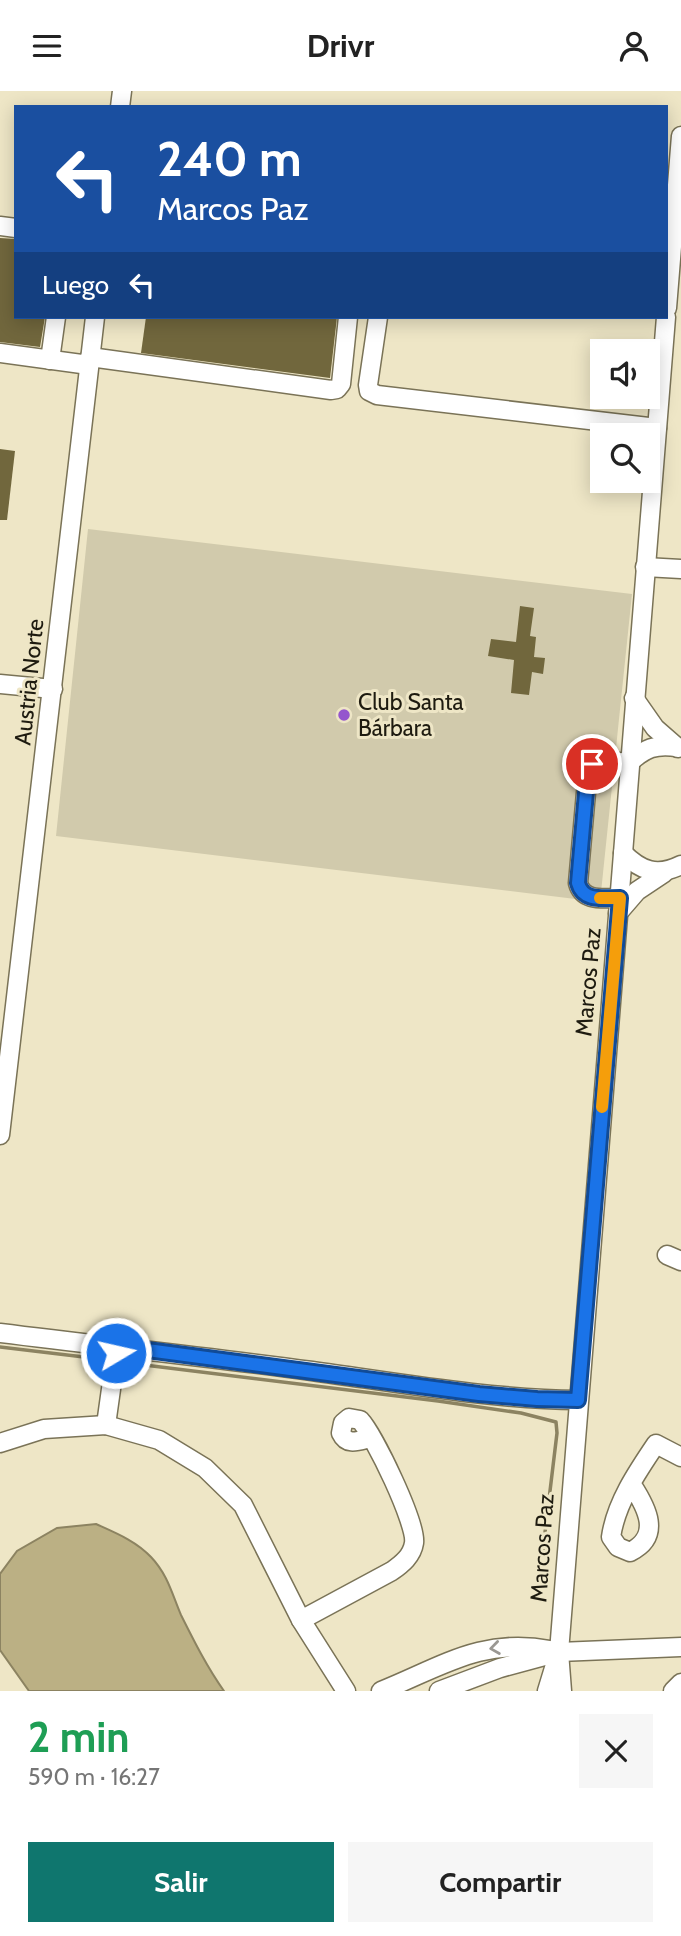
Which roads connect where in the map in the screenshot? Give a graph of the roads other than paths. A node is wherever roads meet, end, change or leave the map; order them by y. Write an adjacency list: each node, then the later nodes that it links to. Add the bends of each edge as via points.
1 (681, 136): 2 (street)
2 (668, 296)
3 (55, 319): 9 (street)
4 (95, 319): 10 (street, Austria Norte)
5 (348, 319): 10 (street, via 337,389)
6 (378, 319): 11 (street, via 368,385 377,395)
7 (666, 319): 12 (street, Marcos Paz)
8 (0, 353): 9 (street)
9 (50, 360): 10 (street)
10 (89, 361): 17 (street, Austria Norte)
11 (615, 423)
12 (657, 423)
13 (651, 493): 14 (street, Marcos Paz)
14 (645, 567): 15 (street); 18 (street, Marcos Paz)
15 (681, 569)
16 (0, 684): 17 (street)
17 (53, 689): 25 (street, Austria Norte)
18 (634, 698): 19 (street, via 655,728); 20 (street, Marcos Paz)
19 (679, 749): 20 (street, via 649,747)
20 (629, 763): 21 (street, Marcos Paz); 24 (street, via 599,760 588,770 578,883 590,897)
21 (622, 853): 23 (street, via 641,869); 24 (street, Marcos Paz)
22 (681, 865): 23 (street)
23 (664, 873): 24 (street)
24 (619, 906): 29 (street, Marcos Paz)
25 (8, 994): 26 (street, Austria Norte)
26 (0, 1129)
27 (0, 1333): 28 (street)
28 (116, 1356): 29 (street); 30 (street)
29 (578, 1400): 37 (street, Marcos Paz)
30 (106, 1425): 32 (street, via 44,1429); 35 (street, via 159,1440 227,1487 243,1505)
31 (370, 1438): 35 (street, via 414,1529 411,1552 404,1563)
32 (0, 1443)
33 (681, 1457): 34 (street, via 656,1444)
34 (632, 1485)
35 (301, 1620): 40 (street)
36 (681, 1647): 37 (street)
37 (559, 1652): 39 (street); 41 (street, one-way to 41, via 501,1647 461,1655); 42 (street); 43 (street)
38 (681, 1683): 44 (street)
39 (441, 1690)
40 (346, 1691)
41 (381, 1691)
42 (547, 1691)
43 (562, 1691)
44 (673, 1691)

